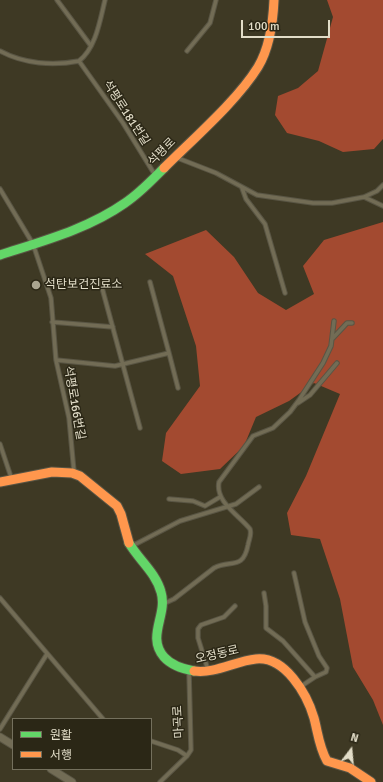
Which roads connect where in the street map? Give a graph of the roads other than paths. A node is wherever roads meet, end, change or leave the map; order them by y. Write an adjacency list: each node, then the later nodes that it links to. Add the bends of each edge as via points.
1 (57, 0): 5 (lane)
2 (105, 0): 5 (lane)
3 (216, 0): 7 (lane, via 210,23)
4 (274, 0): 9 (street, 석평로, via 272,29 258,67 236,95)
5 (91, 46): 8 (lane)
6 (0, 51): 8 (lane, via 15,58 46,64)
7 (187, 51)
8 (79, 61): 10 (lane, 석평로181번길, via 123,123)
9 (174, 156): 10 (street, 석평로); 12 (lane, via 216,173)
10 (155, 176): 16 (street, 석평로, via 129,202 111,213 64,235)
11 (383, 185): 14 (lane)
12 (242, 188): 14 (lane, via 257,195 313,203 332,203); 20 (lane, via 246,198 265,224)
13 (0, 189): 16 (lane, 석평로166번길)
14 (364, 197): 15 (lane)
15 (383, 206)
16 (33, 244): 17 (street, 석평로); 22 (lane, 석평로166번길, via 51,298)
17 (0, 255)
18 (150, 282): 26 (lane)
19 (101, 284): 24 (lane)
20 (284, 293)
21 (334, 321): 25 (lane)
22 (52, 322): 24 (lane); 27 (lane, 석평로166번길)
23 (352, 324): 25 (lane, via 347,323)
24 (113, 327): 29 (lane)
25 (333, 339): 31 (lane, via 323,363)
26 (169, 353): 29 (lane, 석평로166번길); 30 (lane)
27 (56, 360): 29 (lane, 석평로166번길, via 116,366); 34 (lane, 석평로166번길, via 69,418)
28 (337, 363): 31 (lane, via 310,395)
29 (122, 364): 32 (lane)
30 (178, 388)
31 (297, 403): 38 (lane, via 273,428 257,433 248,441 219,482)
32 (140, 428)
33 (0, 444): 35 (lane)
34 (74, 474): 35 (street, 오정동로, via 54,472); 41 (street, 오정동로, via 116,506)
35 (12, 481): 36 (street, 오정동로)
36 (0, 482)
37 (259, 487): 40 (lane)
38 (220, 497): 39 (lane, via 205,506 192,500); 40 (lane)
39 (169, 499)
40 (229, 507): 41 (lane, via 180,521); 45 (lane, via 250,529 244,557 237,562 214,568 174,599)
41 (131, 546): 45 (street, 오정동로, via 157,580)
42 (294, 573): 50 (lane, via 305,622 319,656 327,668 326,672)
43 (264, 593): 50 (lane, via 266,628 283,641)
44 (0, 598): 47 (lane)
45 (162, 604): 49 (street, 오정동로, via 156,625 157,645 172,664)
46 (235, 606): 48 (lane, via 224,618 201,625 198,629 198,638)
47 (47, 654): 52 (lane); 53 (lane)
48 (208, 671): 49 (street, 오정동로); 51 (street, 오정동로, via 250,660 272,660 282,667)
49 (189, 672): 57 (lane, 마곡로, via 191,745)
50 (315, 677): 51 (lane)
51 (299, 688): 61 (street, 오정동로, via 312,711 319,744 328,760 350,768)
52 (102, 718)
53 (0, 729)
54 (0, 737): 56 (street)
55 (152, 741): 57 (lane, via 178,750)
56 (12, 744)
57 (187, 756): 60 (lane, 마곡로)
58 (53, 770): 59 (street)
59 (72, 782)
60 (160, 782)
61 (371, 782)

